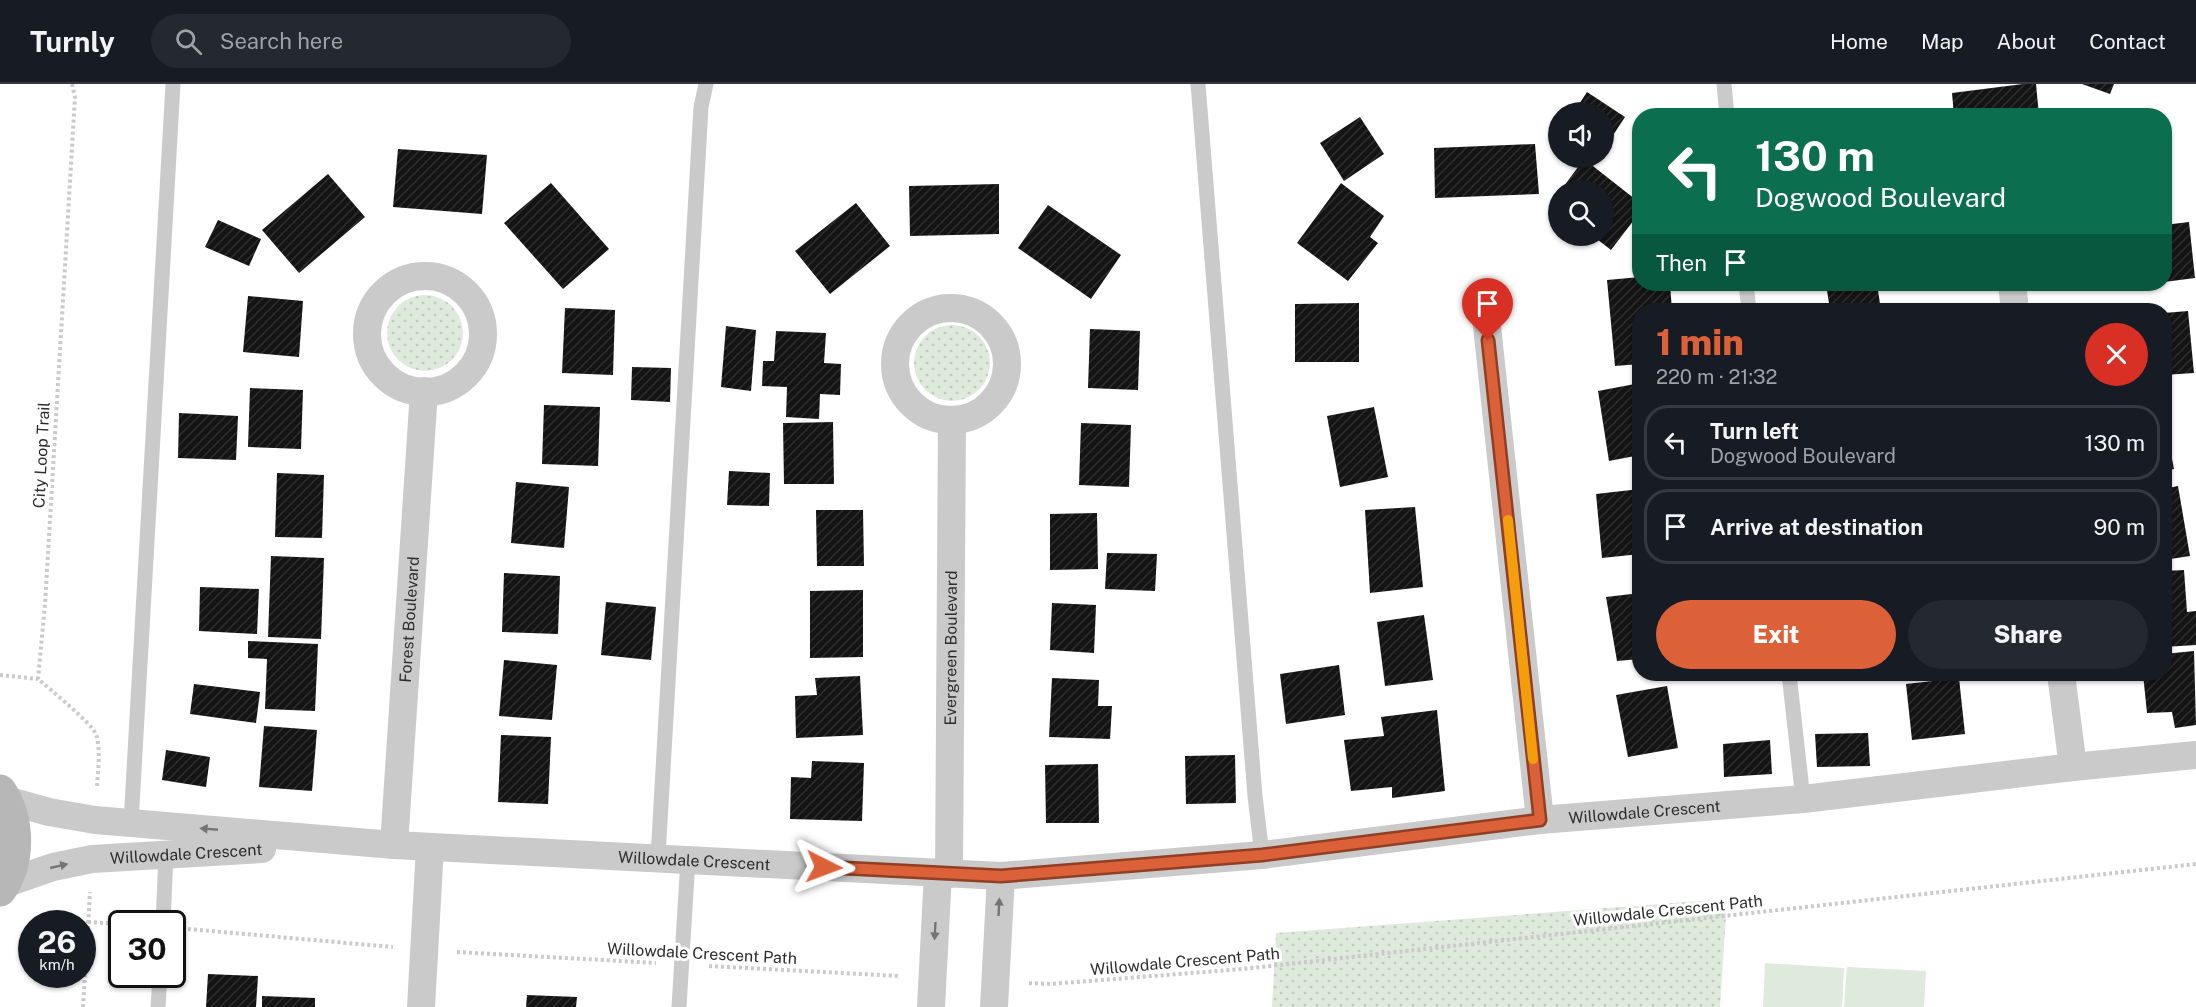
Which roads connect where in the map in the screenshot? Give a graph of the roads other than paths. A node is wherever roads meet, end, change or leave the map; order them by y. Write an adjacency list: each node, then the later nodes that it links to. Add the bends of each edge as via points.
1 (173, 84): 16 (lane)
2 (706, 84): 21 (lane, via 700,130)
3 (1198, 84): 20 (lane)
4 (1724, 84): 5 (lane)
5 (1726, 108)
6 (1486, 317): 15 (street)
7 (424, 391): 7 (street, via 442,389 471,369 480,353 483,334 473,300 444,278 426,276 394,285 377,302 368,325 368,341 380,370 393,382); 17 (street, Forest Boulevard)
8 (952, 420): 23 (street, Evergreen Boulevard)
9 (1790, 681): 14 (lane)
10 (2062, 681): 12 (street)
11 (2196, 755): 12 (street, Willowdale Crescent)
12 (2073, 767): 14 (street, Willowdale Crescent)
13 (3, 796): 16 (street, Willowdale Crescent, via 49,812); 25 (main road, via 14,828 14,857)
14 (1803, 800): 15 (street, Willowdale Crescent)
15 (1540, 820): 20 (street, Willowdale Crescent)
16 (131, 823): 17 (street, Willowdale Crescent, one-way to 16)
17 (383, 844): 18 (street, Willowdale Crescent); 19 (street, Willowdale Crescent)
18 (430, 847): 21 (street, Willowdale Crescent); 30 (street)
19 (165, 854): 25 (street, Willowdale Crescent, one-way to 19, via 53,867 92,859); 26 (lane)
20 (1262, 855): 24 (street, Willowdale Crescent)
21 (658, 857): 22 (street, Willowdale Crescent)
22 (688, 859): 23 (street, Willowdale Crescent); 31 (lane)
23 (943, 873): 24 (street, Willowdale Crescent); 32 (street, Evergreen Boulevard, one-way to 32)
24 (1001, 876): 28 (street, one-way to 24)
25 (2, 887)
26 (163, 910)
27 (159, 988): 29 (lane)
28 (994, 994)
29 (158, 1007)
30 (421, 1007)
31 (679, 1007)
32 (932, 1007)

